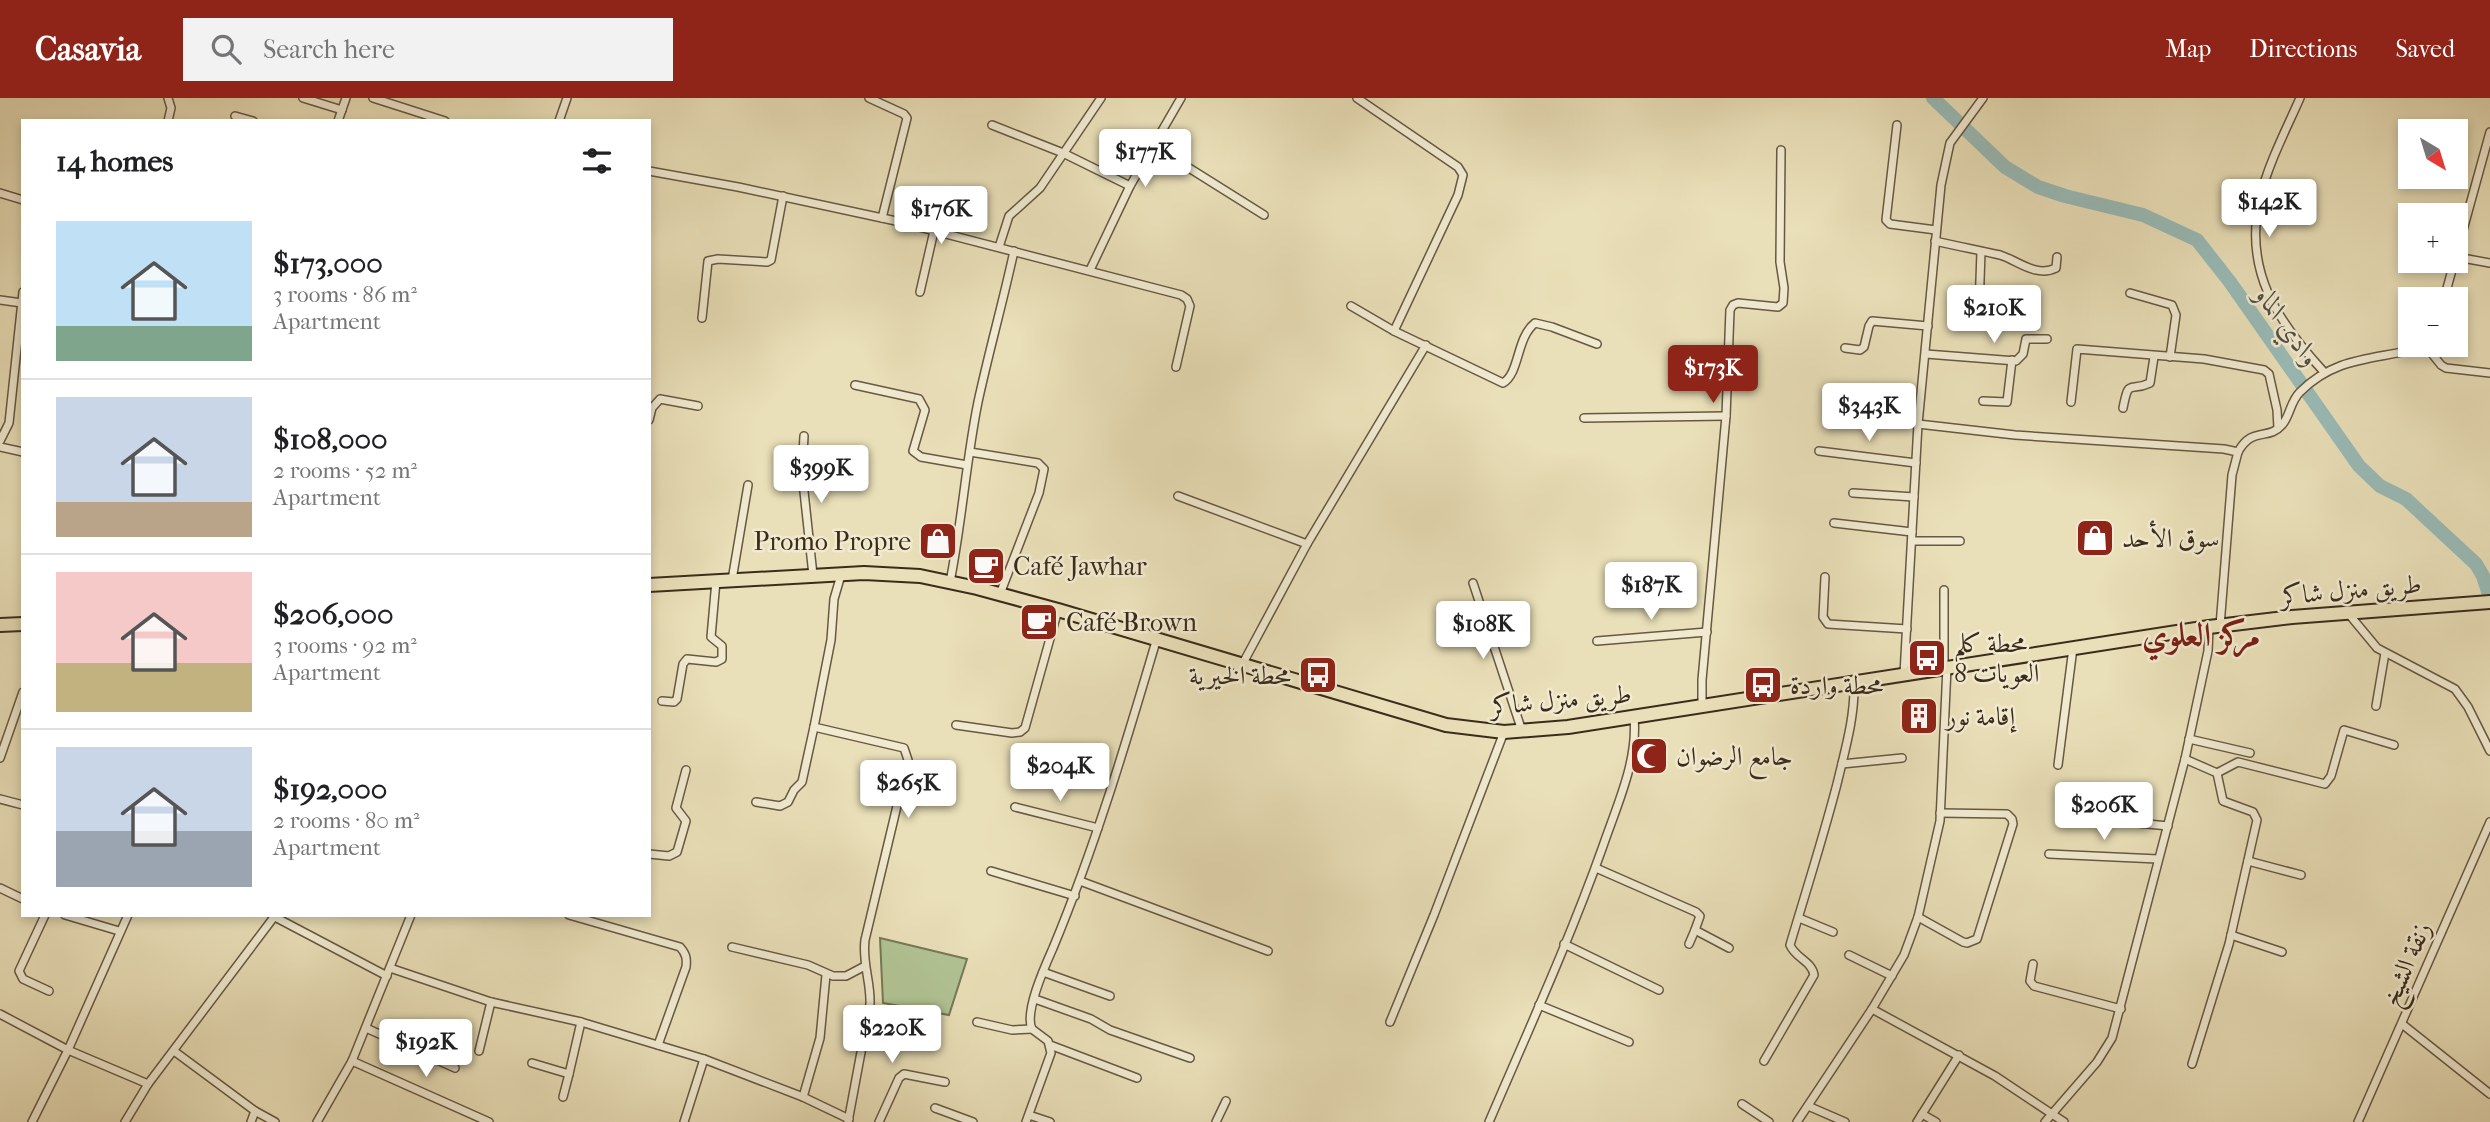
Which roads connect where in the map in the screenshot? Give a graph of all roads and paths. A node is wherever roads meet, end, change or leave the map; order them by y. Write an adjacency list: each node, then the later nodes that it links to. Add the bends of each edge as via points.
1 (168, 98): 14 (street)
2 (303, 98): 12 (street)
3 (346, 98): 12 (street)
4 (373, 98): 17 (street)
5 (567, 98): 18 (street)
6 (869, 98): 32 (street, via 907,118)
7 (1101, 98): 24 (street)
8 (1181, 98): 22 (street)
9 (1983, 98): 33 (street, via 1950,143)
10 (2300, 98): 64 (street, via 2260,198 2255,255 2279,314)
11 (1362, 99): 52 (street, via 1463,175 1458,195)
12 (342, 110): 16 (street)
13 (235, 116): 15 (street)
14 (168, 119)
15 (246, 119)
16 (339, 119)
17 (439, 119)
18 (560, 119)
19 (992, 125): 24 (street)
20 (1897, 125): 33 (street, via 1886,220)
21 (2490, 132): 31 (street)
22 (1154, 146): 26 (street); 30 (street)
23 (1781, 150): 72 (street, via 1783,303 1778,307 1732,306)
24 (1063, 153): 26 (street); 36 (street, via 1040,188 1009,216)
25 (651, 171): 28 (street)
26 (1130, 186): 42 (street)
27 (0, 193): 29 (street)
28 (783, 196): 32 (street); 50 (street, via 771,260 708,261)
29 (21, 199)
30 (1264, 215)
31 (2468, 215)
32 (883, 218): 34 (street)
33 (1936, 230): 35 (street)
34 (934, 231): 36 (street); 43 (street)
35 (1935, 241): 38 (street); 51 (street)
36 (999, 247): 37 (street)
37 (1014, 251): 42 (street); 81 (street)
38 (1981, 251): 39 (street, via 2042,271 2056,268); 48 (street)
39 (2057, 257)
40 (2468, 259): 41 (street)
41 (2490, 263)
42 (1090, 270): 63 (street, via 1187,299 1191,306)
43 (920, 292)
44 (2130, 293): 60 (street, via 2172,305 2176,315)
45 (0, 300): 46 (street)
46 (21, 303)
47 (1351, 306): 52 (street)
48 (1979, 308)
49 (21, 312): 77 (street, via 9,423)
50 (702, 318)
51 (1928, 326): 56 (street, via 1872,321 1864,347); 58 (street)
52 (1394, 331): 55 (street)
53 (2047, 339): 62 (street, via 2026,339 2023,354)
54 (1597, 344): 55 (street, via 1537,322 1525,334 1510,377 1503,383)
55 (1426, 345): 93 (street)
56 (1845, 348)
57 (2398, 352): 64 (street)
58 (1926, 354): 62 (street); 74 (street)
59 (2154, 356): 60 (street); 68 (street, via 2077,349); 70 (street, via 2150,383 2130,387)
60 (2170, 357): 75 (street, via 2264,370 2272,383)
61 (2436, 357): 65 (street, via 2446,368)
62 (2012, 360): 67 (street, via 2007,402)
63 (1176, 367)
64 (2324, 372): 75 (street, via 2292,401)
65 (2490, 373)
66 (855, 385): 84 (street, via 919,399 925,410 914,454)
67 (1983, 401)
68 (2071, 402)
69 (698, 406): 71 (street, via 660,399)
70 (2123, 408)
71 (651, 412)
72 (1726, 416): 73 (street); 111 (street)
73 (1584, 418)
74 (1918, 424): 82 (street); 83 (street)
75 (2278, 428): 82 (street, via 2248,438)
76 (804, 436): 94 (street, via 802,473)
77 (0, 440)
78 (0, 447): 80 (street)
79 (1819, 451): 83 (street)
80 (21, 452)
81 (970, 452): 84 (street); 103 (street, via 1038,463 1044,469)
82 (2238, 452): 109 (street)
83 (1916, 463): 88 (street)
84 (967, 464): 99 (street)
85 (748, 485): 97 (street)
86 (1853, 493): 88 (street)
87 (1178, 496): 93 (street)
88 (1914, 496): 90 (street)
89 (1834, 523): 90 (street)
90 (1912, 532): 91 (street)
91 (1912, 541): 92 (street); 110 (street)
92 (1960, 541)
93 (1307, 544): 116 (street)
94 (813, 575): 95 (main road, طريق منزل شاكر); 97 (main road, طريق منزل شاكر)
95 (841, 575): 99 (main road, طريق منزل شاكر, via 892,573); 126 (street)
96 (1825, 577): 110 (street, via 1824,617 1828,624)
97 (732, 580): 98 (main road, طريق منزل شاكر)
98 (716, 581): 101 (main road, طريق منزل شاكر); 121 (street, via 711,637 722,646 722,659 687,659 677,699)
99 (950, 582): 103 (main road, طريق منزل شاكر)
100 (1473, 583): 127 (street)
101 (651, 585)
102 (1944, 590): 117 (street)
103 (1000, 594): 105 (main road, طريق منزل شاكر)
104 (2484, 602): 106 (main road, طريق منزل شاكر)
105 (1058, 610): 112 (main road, طريق منزل شاكر); 125 (street, via 1025,728 1012,733)
106 (2347, 612): 109 (main road, طريق منزل شاكر); 115 (street)
107 (21, 624): 108 (main road)
108 (0, 625)
109 (2215, 626): 114 (main road, طريق منزل شاكر); 129 (street)
110 (1907, 629): 118 (street)
111 (1707, 632): 113 (street); 123 (street)
112 (1157, 638): 116 (main road, طريق منزل شاكر); 148 (street)
113 (1597, 641)
114 (2073, 648): 117 (main road, طريق منزل شاكر); 137 (street)
115 (2385, 653): 122 (street); 131 (street, via 2455,689)
116 (1242, 665): 128 (main road, طريق منزل شاكر, via 1419,718)
117 (1946, 667): 118 (main road, طريق منزل شاكر); 144 (street)
118 (1904, 674): 119 (main road, طريق منزل شاكر)
119 (1854, 682): 123 (main road, طريق منزل شاكر); 136 (street)
120 (21, 698): 133 (street)
121 (662, 701)
122 (2376, 706)
123 (1702, 707): 124 (main road, طريق منزل شاكر)
124 (1634, 717): 127 (main road, طريق منزل شاكر); 153 (street, via 1634,745)
125 (956, 725)
126 (814, 727): 141 (street, via 802,782 788,802 780,806); 181 (street, via 897,746 908,753 865,940)
127 (1522, 731): 128 (main road, طريق منزل شاكر)
128 (1504, 732): 197 (street)
129 (2189, 739): 132 (street); 135 (street)
130 (2394, 745): 139 (street, via 2344,730 2325,784 2238,762)
131 (2490, 751)
132 (2250, 753)
133 (0, 758)
134 (1902, 758): 136 (street)
135 (2185, 759): 139 (street); 147 (street)
136 (1842, 764): 168 (street)
137 (2058, 765)
138 (685, 770): 149 (street, via 676,808 686,821 677,852)
139 (2217, 773): 152 (street, via 2223,801 2256,815)
140 (0, 799): 142 (street)
141 (756, 802)
142 (21, 804)
143 (1015, 807): 148 (street)
144 (1940, 813): 167 (street); 167 (street, via 2007,814 2013,824 1977,939 1963,942)
145 (2066, 816): 147 (street)
146 (2490, 822): 198 (street, زنقة الشيخ)
147 (2168, 826): 151 (street)
148 (1098, 828): 156 (street)
149 (651, 854)
150 (2049, 854): 151 (street)
151 (2158, 859): 193 (street)
152 (2248, 861): 155 (street); 172 (street)
153 (1596, 868): 169 (street, via 1696,912 1700,918); 173 (street)
154 (991, 871): 158 (street)
155 (2301, 875)
156 (1080, 881): 158 (street); 177 (street)
157 (0, 888): 159 (street)
158 (1074, 896): 183 (street)
159 (21, 898)
160 (44, 917): 187 (street, via 19,971 23,979)
161 (72, 917): 170 (street)
162 (127, 917): 170 (street)
163 (271, 917): 205 (street)
164 (274, 917): 182 (street)
165 (410, 917): 182 (street)
166 (576, 917): 202 (street, via 680,947 684,952 686,967)
167 (1918, 917): 185 (street)
168 (1799, 918): 171 (street); 211 (street, via 1790,945 1814,975)
169 (1695, 930): 174 (street); 176 (street)
170 (119, 931): 204 (street)
171 (1833, 932)
172 (2231, 935): 178 (street); 213 (street)
173 (1564, 944): 186 (street); 191 (street)
174 (1689, 944)
175 (732, 947): 184 (street, via 808,965)
176 (1729, 948)
177 (1268, 951)
178 (2281, 952)
179 (1849, 955): 185 (street)
180 (2033, 964): 193 (street, via 2030,981 2035,986)
181 (865, 966): 184 (street, via 841,977); 230 (street, via 870,1004)
182 (388, 972): 190 (street); 199 (street)
183 (1043, 972): 188 (street); 189 (street)
184 (826, 975): 221 (street, via 820,1038)
185 (1892, 976): 192 (street)
186 (1659, 990)
187 (49, 991)
188 (1110, 996)
189 (1035, 999): 200 (street, via 1029,1016); 208 (street)
190 (491, 1002): 195 (street); 206 (street)
191 (1539, 1004): 201 (street); 242 (street)
192 (1872, 1009): 207 (street); 224 (street)
193 (2121, 1009): 228 (street, via 2112,1038 2097,1062)
194 (0, 1014): 204 (street)
195 (581, 1022): 202 (street); 215 (street)
196 (977, 1022): 200 (street, via 1012,1030)
197 (1390, 1022)
198 (2402, 1024): 219 (street); 250 (street, زنقة الشيخ)
199 (366, 1028): 210 (street); 214 (street)
200 (1032, 1029): 203 (street)
201 (1629, 1042)
202 (658, 1045): 209 (street)
203 (1050, 1045): 216 (street); 229 (street)
204 (68, 1049): 218 (street); 231 (street)
205 (174, 1051): 218 (street); 226 (street)
206 (479, 1051)
207 (1959, 1055): 227 (street); 228 (street)
208 (1190, 1058)
209 (704, 1059): 221 (street); 237 (street)
210 (352, 1060): 235 (street); 236 (street)
211 (1764, 1061)
212 (532, 1063): 215 (street)
213 (2192, 1064)
214 (455, 1068)
215 (569, 1074): 220 (street)
216 (1137, 1078)
217 (945, 1083): 238 (street, via 904,1073)
218 (148, 1084): 232 (street)
219 (2490, 1094)
220 (563, 1097)
221 (803, 1097): 230 (street)
222 (1226, 1101): 241 (street)
223 (1742, 1104): 243 (street)
224 (1808, 1106): 244 (street); 245 (street)
225 (935, 1108): 239 (street)
226 (255, 1111): 233 (street); 234 (street)
227 (1922, 1114): 246 (street); 247 (street)
228 (2052, 1114): 248 (street); 249 (street)
229 (1027, 1119): 240 (street)
230 (849, 1121)
231 (32, 1122)
232 (125, 1122)
233 (251, 1122)
234 (275, 1122)
235 (317, 1122)
236 (489, 1122)
237 (684, 1122)
238 (879, 1122)
239 (973, 1122)
240 (1050, 1122)
241 (1216, 1122)
242 (1491, 1122)
243 (1769, 1122)
244 (1797, 1122)
245 (1845, 1122)
246 (1917, 1122)
247 (1936, 1122)
248 (2045, 1122)
249 (2064, 1122)
250 (2358, 1122)

